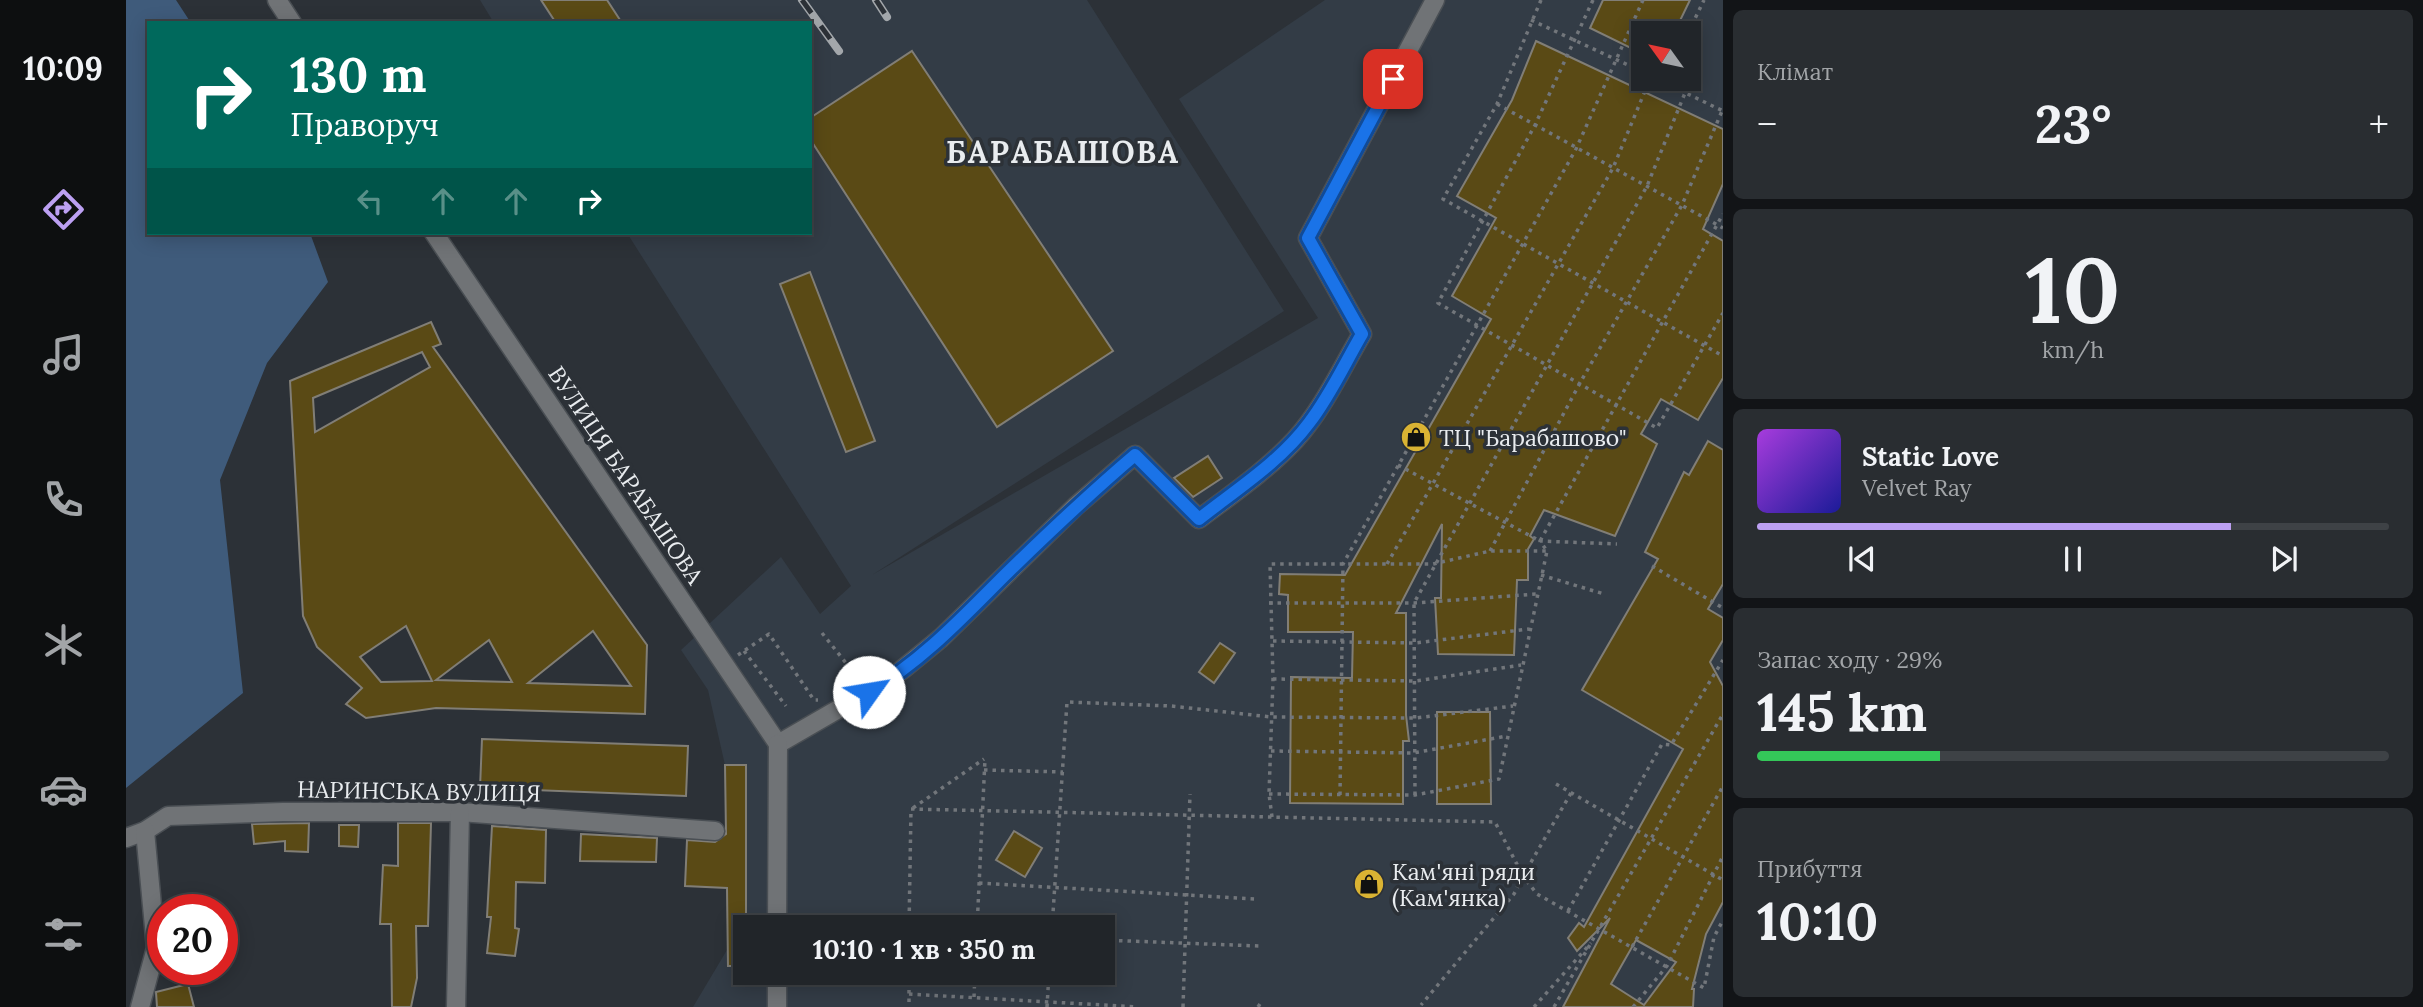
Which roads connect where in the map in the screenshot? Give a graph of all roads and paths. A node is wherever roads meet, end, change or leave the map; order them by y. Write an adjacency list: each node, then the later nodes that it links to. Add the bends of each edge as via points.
1 (277, 0): 8 (street)
2 (1434, 0): 81 (street, via 1308,238 1362,334 1297,438 1199,519 1135,455 941,638 892,678)
3 (1541, 0): 7 (path)
4 (1593, 0): 10 (path)
5 (1643, 0): 11 (path)
6 (1704, 0): 9 (path)
7 (1531, 20): 10 (path); 16 (path)
8 (291, 21)
9 (1694, 21)
10 (1573, 40): 11 (path); 18 (path)
11 (1615, 59): 12 (path); 19 (path)
12 (1631, 66)
13 (1645, 91): 20 (path)
14 (1682, 91): 15 (path)
15 (1685, 93): 17 (path); 21 (path)
16 (1497, 104): 18 (path); 24 (path, via 1443,199)
17 (1723, 111): 22 (path)
18 (1535, 125): 19 (path); 24 (path)
19 (1576, 149): 20 (path); 28 (path)
20 (1613, 168): 21 (path); 29 (path)
21 (1647, 186): 22 (path); 30 (path)
22 (1682, 205): 25 (path); 31 (path)
23 (1723, 214): 25 (path)
24 (1482, 221): 28 (path); 34 (path, via 1438,303)
25 (1718, 225): 26 (path); 33 (path)
26 (1723, 228)
27 (434, 235): 81 (street, ВУЛИЦЯ БАРАБАШОВА)
28 (1522, 244): 29 (path); 34 (path)
29 (1558, 263): 30 (path); 35 (path)
30 (1593, 282): 31 (path); 38 (path)
31 (1627, 301): 33 (path); 39 (path)
32 (1723, 313): 36 (path)
33 (1663, 321): 36 (path); 40 (path)
34 (1477, 324): 35 (path); 41 (path)
35 (1512, 344): 38 (path); 42 (path)
36 (1704, 345): 37 (path); 40 (path, via 1657,428)
37 (1723, 356)
38 (1546, 363): 39 (path); 43 (path)
39 (1580, 383): 40 (path); 44 (path)
40 (1617, 404): 45 (path)
41 (1398, 466): 42 (path); 49 (path)
42 (1434, 485): 43 (path); 50 (path)
43 (1468, 504): 44 (path); 51 (path)
44 (1503, 523): 45 (path); 47 (path)
45 (1540, 541): 46 (path); 48 (path)
46 (1617, 544)
47 (1490, 551): 48 (path); 51 (path)
48 (1547, 551): 53 (path)
49 (1343, 564): 50 (path); 56 (path, via 1270,564); 58 (path)
50 (1387, 564): 51 (path)
51 (1433, 564): 57 (path)
52 (1652, 566): 59 (path)
53 (1541, 575): 54 (path); 55 (path)
54 (1537, 594): 57 (path); 60 (path)
55 (1604, 594)
56 (1269, 603): 58 (path); 63 (path)
57 (1414, 603): 58 (path); 64 (path)
58 (1343, 605): 62 (path)
59 (1723, 608)
60 (1529, 629): 64 (path); 68 (path)
61 (822, 633): 72 (path, via 858,678)
62 (1342, 640): 63 (path); 64 (path); 70 (path)
63 (1272, 641): 69 (path)
64 (1415, 643): 71 (path)
65 (744, 651): 66 (path); 73 (path, via 769,634 814,700); 74 (path)
66 (736, 657)
67 (1723, 660): 100 (path, via 1671,745 1662,744)
68 (1521, 665): 71 (path); 75 (path)
69 (1273, 679): 70 (path); 78 (path)
70 (1343, 680): 71 (path); 77 (path)
71 (1416, 681): 79 (path)
72 (846, 685)
73 (823, 700)
74 (786, 706)
75 (1513, 706): 79 (path); 80 (path)
76 (1723, 714): 104 (path)
77 (1343, 716): 78 (path); 79 (path); 82 (path)
78 (1271, 717): 83 (path); 86 (path, via 1171,706 1067,702)
79 (1416, 718): 84 (path)
80 (1507, 736): 84 (path); 93 (path, via 1499,779)
81 (778, 744): 115 (street)
82 (1340, 750): 83 (path); 84 (path); 92 (path)
83 (1270, 751): 91 (path)
84 (1413, 753): 93 (path)
85 (984, 770): 86 (path); 94 (path, via 985,759); 95 (path)
86 (1063, 772): 97 (path)
87 (1556, 785): 89 (path)
88 (1723, 786): 106 (path)
89 (1571, 793): 100 (path); 108 (path)
90 (1190, 794): 98 (path)
91 (1269, 794): 92 (path); 99 (path)
92 (1340, 795): 93 (path)
93 (1415, 795)
94 (911, 809): 95 (path); 116 (path)
95 (982, 811): 97 (path); 110 (path)
96 (460, 812): 101 (street, НАРИНСЬКА ВУЛИЦЯ, via 203,813 168,816); 102 (street, НАРИНСЬКА ВУЛИЦЯ); 137 (street)
97 (1060, 813): 98 (path); 111 (path)
98 (1189, 817): 99 (path); 112 (path)
99 (1272, 817): 108 (path, via 1495,822)
100 (1618, 821): 104 (path); 114 (path)
101 (145, 831): 103 (street, НАРИНСЬКА ВУЛИЦЯ); 134 (street, via 156,948)
102 (715, 831)
103 (126, 838)
104 (1651, 839): 106 (path); 120 (path)
105 (1723, 856): 107 (path)
106 (1683, 857): 107 (path); 125 (path)
107 (1713, 874): 109 (path); 126 (path)
108 (1523, 876): 114 (path, via 1537,894); 136 (path, via 1514,894)
109 (1723, 880)
110 (979, 883): 111 (path); 117 (path)
111 (1055, 889): 112 (path); 118 (path)
112 (1187, 895): 113 (path); 123 (path)
113 (1255, 899)
114 (1568, 911): 120 (path)
115 (777, 915)
116 (909, 915)
117 (978, 915)
118 (1053, 915)
119 (1723, 920): 126 (path, via 1714,937 1704,988)
120 (1601, 930): 121 (path); 125 (path)
121 (1597, 937): 144 (path); 145 (path)
122 (1115, 940): 123 (path)
123 (1185, 943): 124 (path); 143 (path)
124 (1259, 946)
125 (1632, 947): 126 (path)
126 (1667, 966): 146 (path)
127 (777, 985): 138 (street)
128 (909, 985): 131 (path)
129 (974, 985): 132 (path)
130 (1048, 985): 135 (path)
131 (909, 993): 132 (path); 139 (path)
132 (974, 997): 133 (path)
133 (1024, 999): 135 (path); 140 (path)
134 (136, 1000)
135 (1047, 1001): 141 (path); 142 (path)
136 (1421, 1005)
137 (456, 1007)
138 (777, 1007)
139 (909, 1007)
140 (1024, 1007)
141 (1047, 1007)
142 (1138, 1007)
143 (1183, 1007)
144 (1534, 1007)
145 (1554, 1007)
146 (1633, 1007)

